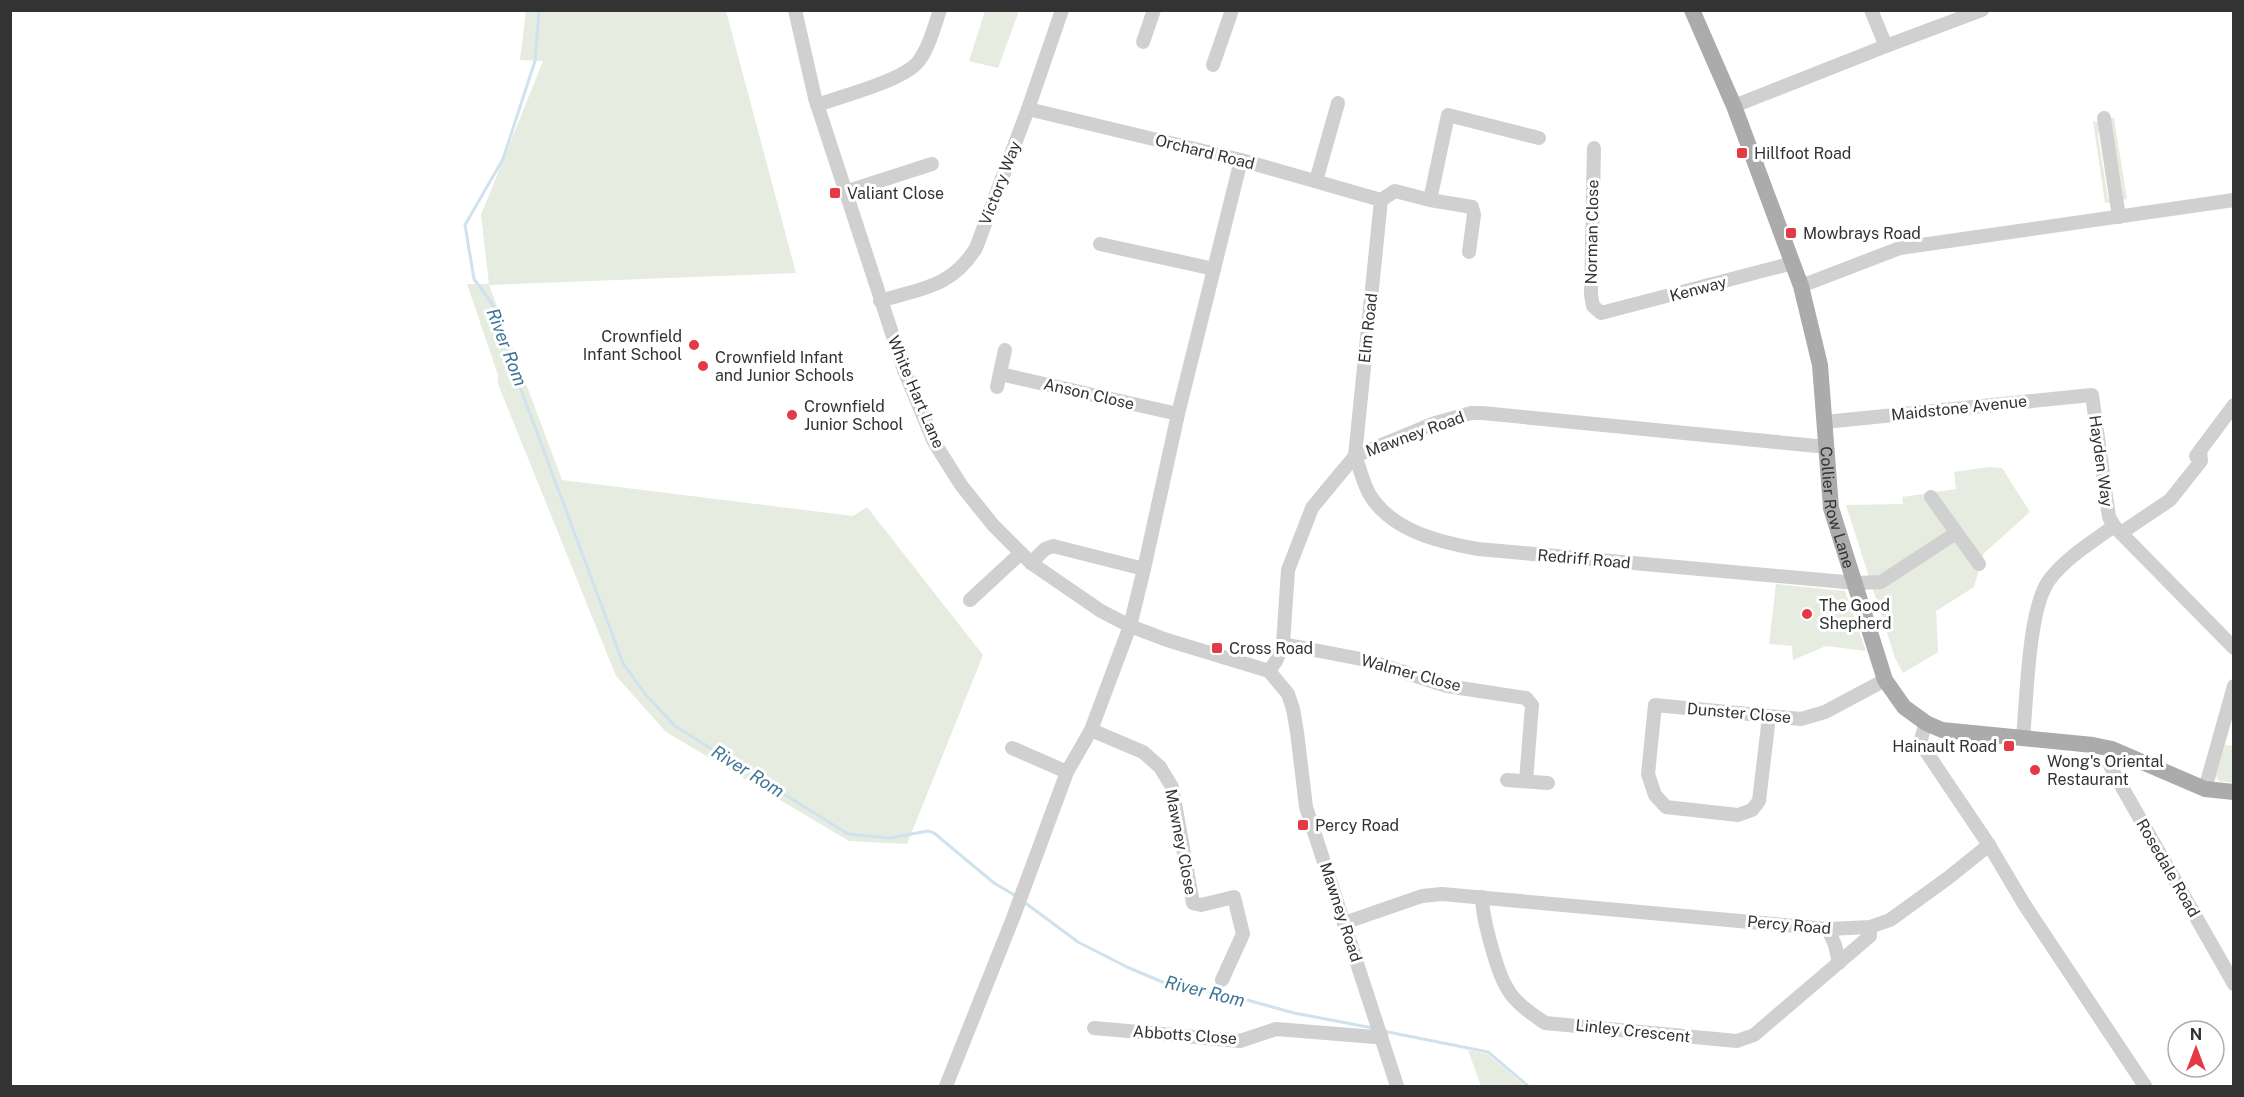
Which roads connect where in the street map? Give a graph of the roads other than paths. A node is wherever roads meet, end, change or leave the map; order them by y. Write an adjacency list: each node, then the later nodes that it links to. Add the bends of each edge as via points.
1 (795, 10): 13 (street, White Hart Lane)
2 (940, 10): 13 (street, via 918,62 898,77)
3 (1062, 10): 15 (street, Victory Way)
4 (1154, 10): 9 (street)
5 (1232, 10): 11 (street)
6 (1692, 10): 14 (main road, Collier Row Lane)
7 (1871, 10): 10 (street)
8 (1982, 10): 10 (street)
9 (1143, 42)
10 (1886, 46): 14 (street)
11 (1213, 65)
12 (1338, 103): 21 (street)
13 (817, 105): 22 (street, White Hart Lane)
14 (1734, 106): 29 (main road, Collier Row Lane)
15 (1028, 109): 19 (street, Orchard Road); 32 (street, Victory Way, via 976,248 968,260 938,284)
16 (2104, 118): 26 (street)
17 (1539, 138): 24 (street, via 1448,115)
18 (1594, 148): 33 (street, Norman Close, via 1591,294 1593,306)
19 (1241, 160): 21 (street, Orchard Road); 30 (street)
20 (932, 164): 22 (street)
21 (1316, 181): 23 (street, Orchard Road)
22 (845, 192): 32 (street, White Hart Lane)
23 (1381, 200): 24 (street, via 1395,191); 40 (street, Elm Road)
24 (1430, 200): 28 (street, via 1472,207)
25 (2234, 200): 26 (street)
26 (2119, 217): 31 (street, via 1900,248)
27 (1100, 244): 30 (street)
28 (1469, 252)
29 (1793, 263): 31 (main road, Collier Row Lane); 33 (street, Kenway)
30 (1214, 269): 37 (street)
31 (1801, 286): 38 (main road, Collier Row Lane, via 1820,365)
32 (880, 301): 44 (street, White Hart Lane, via 936,445 961,485)
33 (1601, 312)
34 (1005, 350): 37 (street, Anson Close, via 998,381)
35 (2092, 395): 38 (street, Maidstone Avenue); 42 (street, Hayden Way, via 2109,517)
36 (2234, 405): 42 (street, via 2198,454 2201,461 2170,500)
37 (1178, 414): 46 (street)
38 (1825, 422): 39 (main road, Collier Row Lane)
39 (1827, 447): 40 (street, Mawney Road, via 1482,413 1435,423); 47 (main road, Collier Row Lane, via 1831,508)
40 (1355, 456): 47 (street, Redriff Road, via 1370,495 1387,516 1448,544); 50 (street, Mawney Road, via 1312,508 1288,570)
41 (1931, 497): 43 (street)
42 (2117, 529): 51 (street); 58 (street, via 2060,567 2048,580 2036,606)
43 (1956, 533): 45 (street); 47 (street, Redriff Road, via 1881,582)
44 (1026, 558): 46 (street, via 1053,546); 48 (street); 49 (street, White Hart Lane, via 1101,611)
45 (1978, 564)
46 (1144, 569): 49 (street)
47 (1856, 583): 53 (main road, Collier Row Lane)
48 (970, 600)
49 (1130, 626): 52 (street, White Hart Lane); 57 (street)
50 (1283, 644): 52 (street, Mawney Road); 63 (street, Walmer Close, via 1366,660 1447,686 1526,698 1532,705)
51 (2234, 648)
52 (1269, 671): 69 (street, Mawney Road, via 1282,685 1293,709 1306,807)
53 (1885, 680): 55 (street, Dunster Close, via 1825,712 1801,719); 56 (main road, Collier Row Lane, via 1904,707)
54 (2234, 686): 65 (street)
55 (1769, 717): 55 (street, Dunster Close, via 1655,705 1648,774 1654,795 1666,807 1738,814 1752,810 1759,801)
56 (1926, 723): 58 (main road, Collier Row Lane, via 1942,730); 67 (street, via 1923,747)
57 (1091, 730): 61 (street); 73 (street, Mawney Close, via 1143,752 1160,767 1172,788 1193,903 1202,905 1234,897 1242,934)
58 (2023, 737): 60 (main road, Collier Row Lane)
59 (1012, 748): 61 (street)
60 (2112, 749): 65 (main road, Collier Row Lane); 74 (street, Rosedale Road, via 2110,765 2114,773)
61 (1067, 772): 77 (street)
62 (1507, 780): 63 (street)
63 (1526, 781): 64 (street)
64 (1548, 783)
65 (2205, 789): 66 (main road, Collier Row Lane)
66 (2234, 792)
67 (1989, 845): 70 (street, Linley Crescent, via 1890,920); 79 (street)
68 (1482, 897): 69 (street, Percy Road, via 1422,896); 71 (street, Percy Road); 72 (street, Linley Crescent, via 1507,989 1545,1023 1737,1041 1754,1035)
69 (1344, 923): 76 (street, Mawney Road)
70 (1875, 926): 71 (street, Percy Road); 72 (street, Linley Crescent, via 1870,936)
71 (1828, 929): 72 (street)
72 (1839, 963)
73 (1222, 980)
74 (2234, 984)
75 (1094, 1028): 76 (street, Abbotts Close, via 1240,1041 1276,1029 1375,1037)
76 (1379, 1030): 78 (street, Mawney Road)
77 (946, 1086)
78 (1398, 1086)
79 (2145, 1086)

